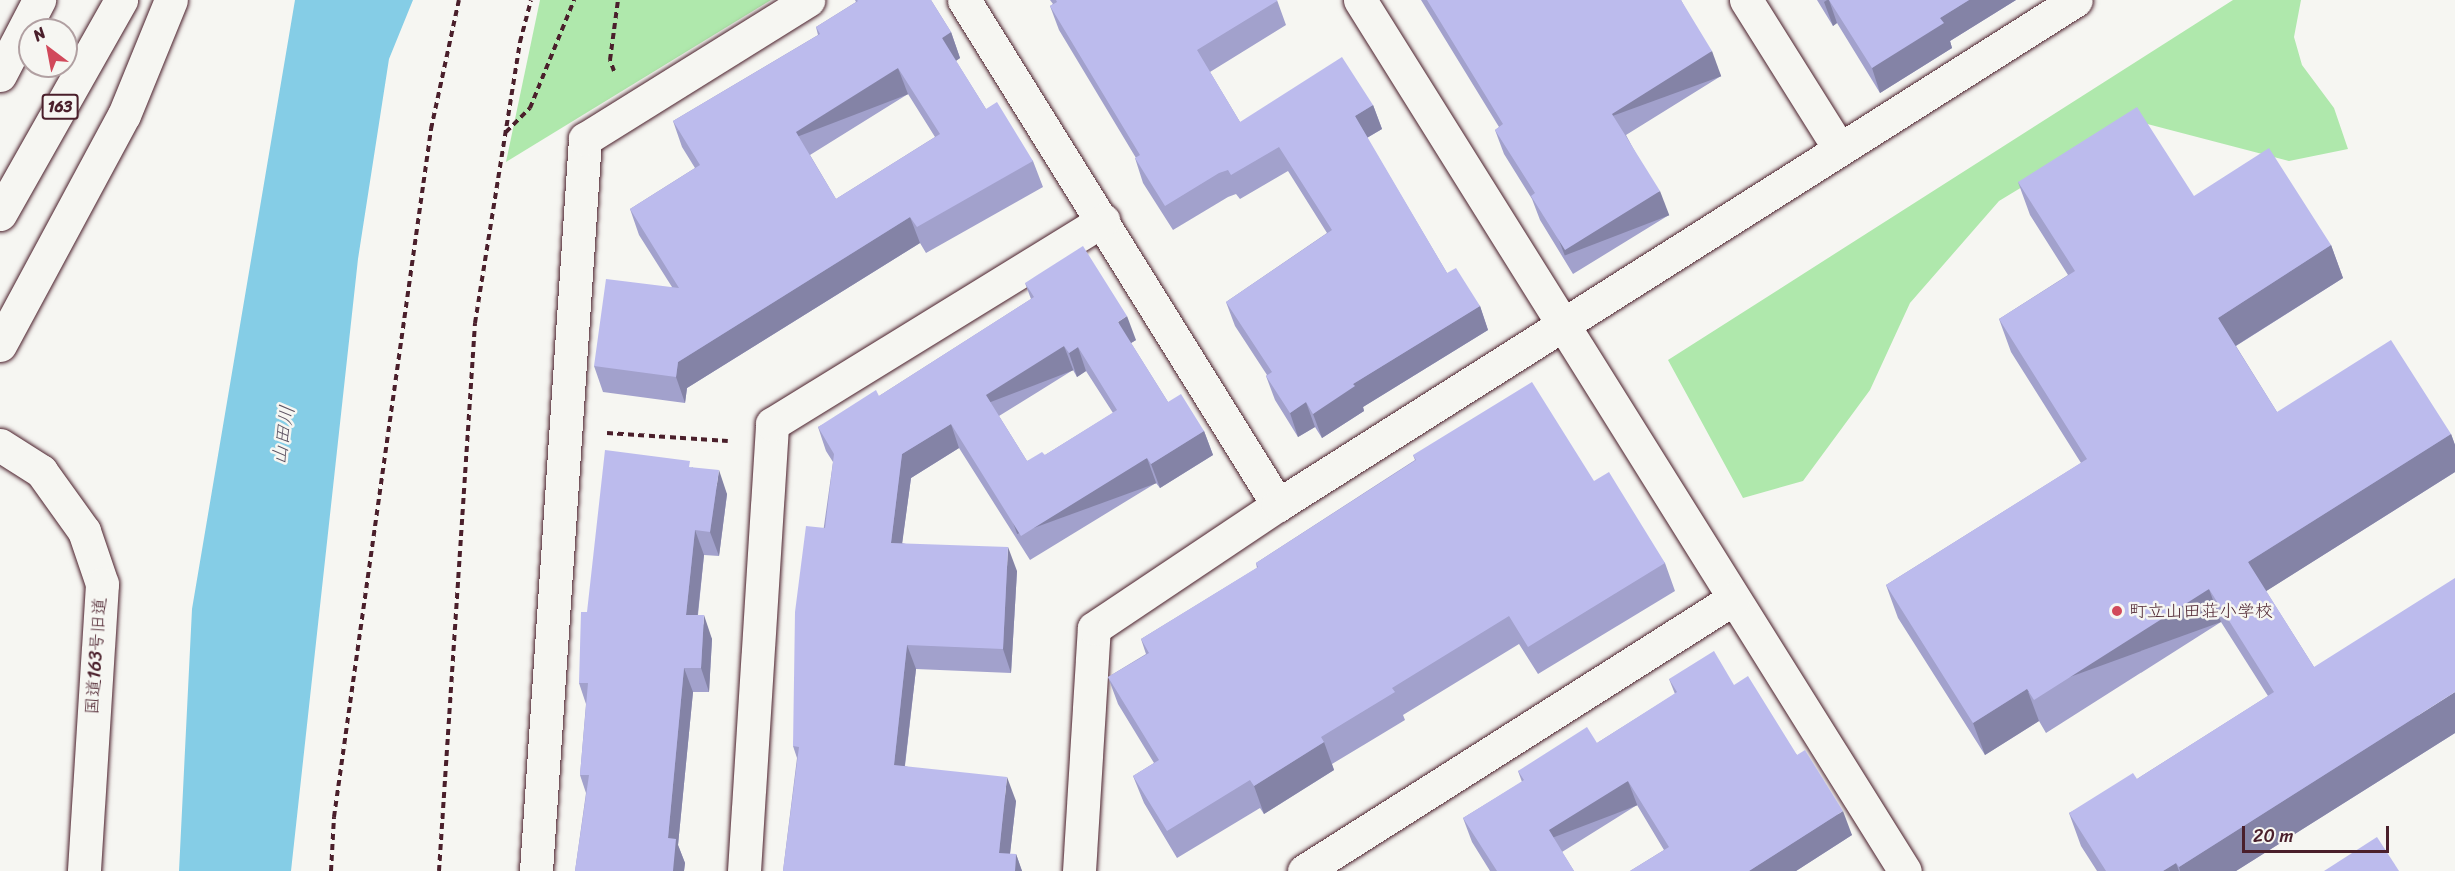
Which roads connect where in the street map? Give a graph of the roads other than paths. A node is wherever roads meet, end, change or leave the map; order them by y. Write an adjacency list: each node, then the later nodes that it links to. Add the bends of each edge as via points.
1 (39, 0): 9 (main road)
2 (121, 0): 11 (main road, 163)
3 (171, 0): 14 (main road, via 124,115)
4 (808, 0): 19 (main road, via 585,139)
5 (964, 0): 12 (main road)
6 (1360, 0): 13 (main road)
7 (1746, 0): 10 (main road)
8 (2076, 0): 10 (main road)
9 (0, 75)
10 (1839, 148): 13 (main road)
11 (0, 214)
12 (1103, 220): 16 (main road); 20 (main road, via 772,424)
13 (1561, 326): 16 (main road); 17 (main road)
14 (0, 345)
15 (0, 445): 18 (main road, 国道163号旧道, via 41,471 84,531 102,584)
16 (1278, 505): 21 (main road, via 1094,628)
17 (1733, 599): 22 (main road); 23 (main road)
18 (84, 871)
19 (536, 871)
20 (744, 871)
21 (1079, 871)
22 (1305, 871)
23 (1905, 871)

